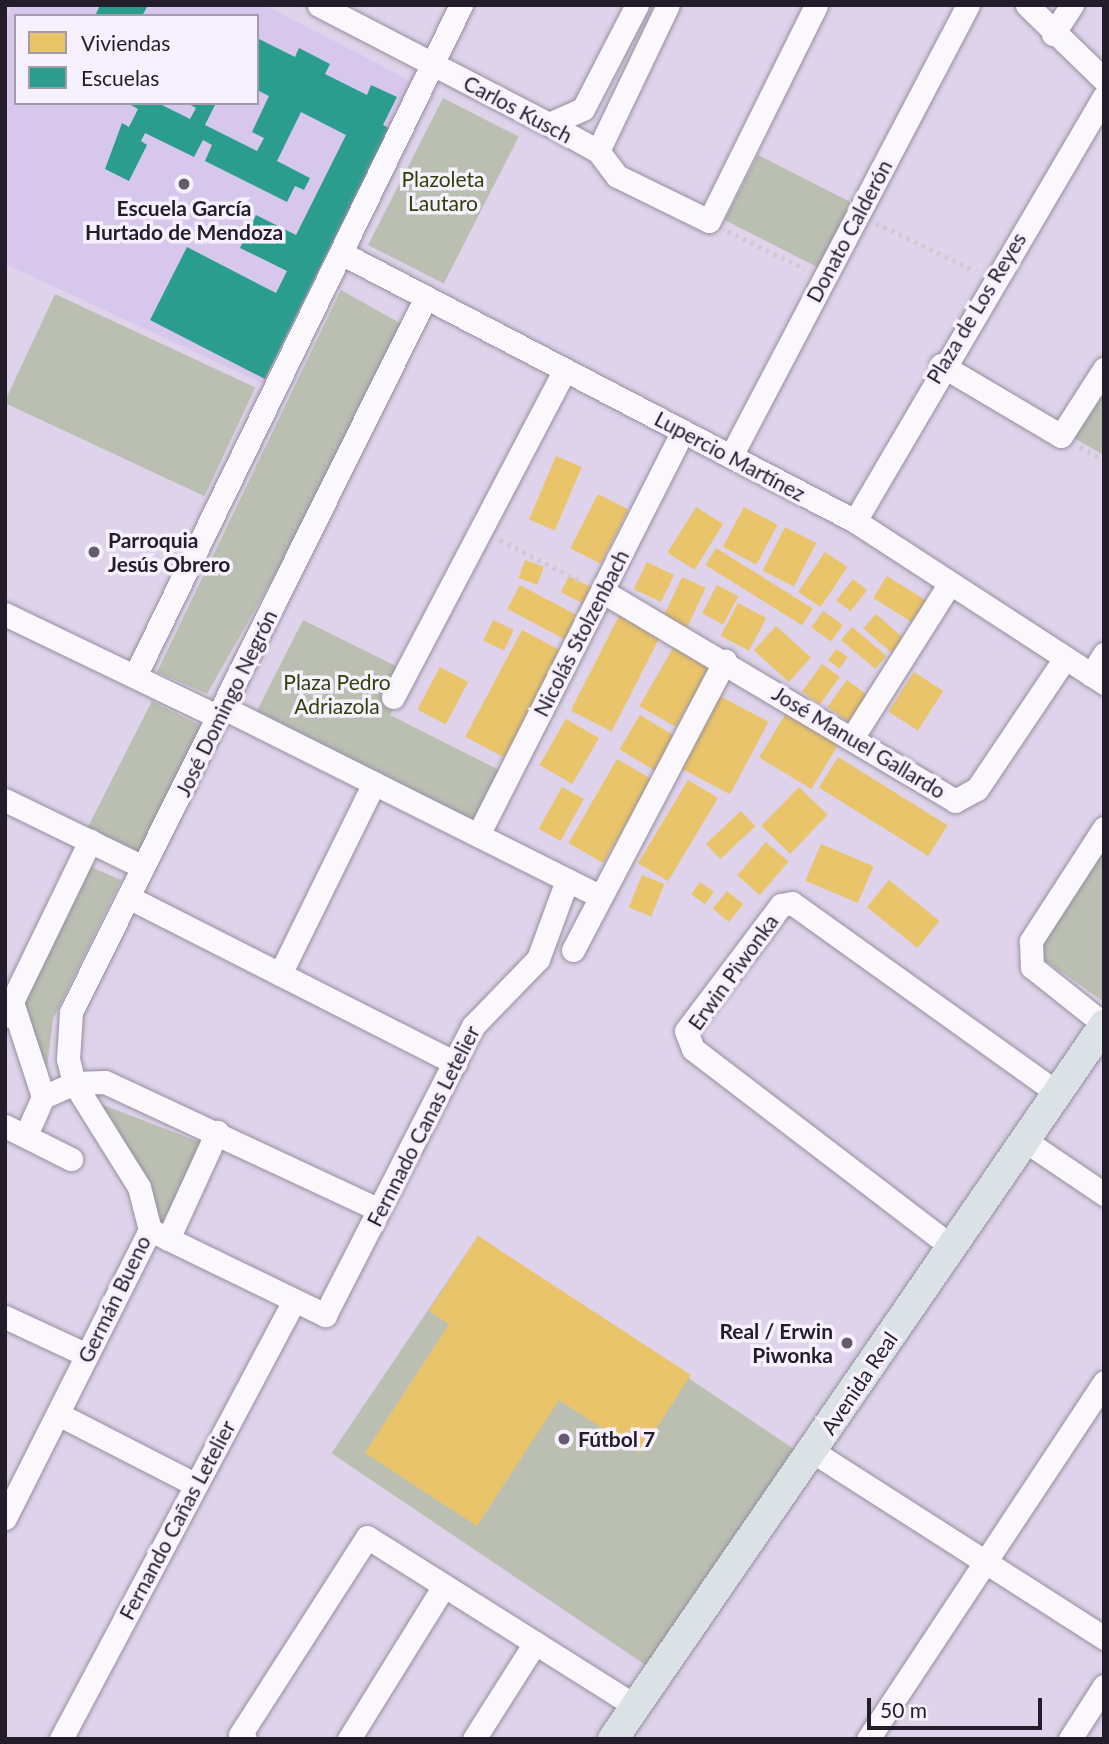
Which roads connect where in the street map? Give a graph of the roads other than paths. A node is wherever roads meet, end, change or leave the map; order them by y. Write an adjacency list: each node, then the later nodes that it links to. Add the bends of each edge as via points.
1 (319, 5): 10 (street, Carlos Kusch)
2 (461, 5): 10 (street)
3 (637, 5): 13 (street)
4 (668, 5): 15 (street)
5 (816, 5): 16 (street, Carlos Kusch, via 709,221 617,176)
6 (968, 5): 23 (street, Donato Calderón)
7 (1009, 5): 9 (street)
8 (1072, 5): 9 (street)
9 (1039, 19): 11 (street)
10 (433, 65): 14 (street, Carlos Kusch); 17 (street)
11 (1104, 80)
12 (1104, 97): 19 (street, Plaza de Los Reyes)
13 (583, 109): 14 (street); 15 (street)
14 (549, 124): 16 (street, Carlos Kusch)
15 (612, 125): 16 (street)
16 (598, 151)
17 (341, 253): 18 (street, Lupercio Martínez); 31 (street)
18 (426, 297): 21 (street, Lupercio Martínez); 34 (street, José Domingo Negrón)
19 (941, 365): 20 (street, via 1061,436); 24 (street, Plaza de Los Reyes)
20 (1104, 369)
21 (565, 370): 22 (street, Lupercio Martínez); 33 (street)
22 (683, 432): 23 (street, Lupercio Martínez); 26 (street, Nicolás Stolzenbach)
23 (731, 456): 24 (street, Lupercio Martínez)
24 (855, 521): 25 (street, Lupercio Martínez)
25 (950, 583): 29 (street, Lupercio Martínez); 35 (street)
26 (602, 591): 30 (street, José Manuel Gallardo); 39 (street, Nicolás Stolzenbach)
27 (5, 614): 31 (street)
28 (1104, 654): 32 (street)
29 (1065, 658): 32 (street, Lupercio Martínez); 35 (street, José Manuel Gallardo, via 967,799 955,801)
30 (725, 660): 35 (street, José Manuel Gallardo); 43 (street)
31 (135, 676): 34 (street)
32 (1097, 679)
33 (393, 697)
34 (222, 712): 36 (street); 41 (street, José Domingo Negrón)
35 (852, 738)
36 (374, 783): 39 (street); 46 (street)
37 (5, 800): 40 (street)
38 (1104, 828): 48 (street, via 1031,941 1032,967)
39 (478, 835): 42 (street)
40 (90, 841): 41 (street); 47 (street)
41 (143, 867): 44 (street, José Domingo Negrón)
42 (567, 880): 43 (street); 49 (street, Fernnado Canas Letelier, via 538,959 486,1008)
43 (600, 896): 45 (street)
44 (128, 897): 46 (street); 50 (street, José Domingo Negrón, via 71,1012 68,1059)
45 (573, 950)
46 (280, 974): 49 (street)
47 (9, 1009): 52 (street)
48 (1104, 1025): 51 (main road, Avenida Real)
49 (455, 1063): 58 (street, Fernnado Canas Letelier)
50 (74, 1083): 52 (street); 54 (street, via 104,1082); 59 (street, Germán Bueno, via 139,1187)
51 (1056, 1092): 55 (main road, Avenida Real); 60 (street, Erwin Piwonka, via 792,903 780,905 687,1031 693,1048)
52 (43, 1097): 53 (street)
53 (15, 1130): 56 (street)
54 (217, 1132): 58 (street); 59 (street, Germán Bueno)
55 (1024, 1140): 57 (street); 60 (main road, Avenida Real)
56 (71, 1159)
57 (1104, 1194)
58 (379, 1210): 61 (street, Fernnado Canas Letelier, via 330,1310 319,1316)
59 (159, 1234): 61 (street); 63 (street, Germán Bueno)
60 (952, 1247): 66 (main road, Avenida Real)
61 (293, 1302): 67 (street, Fernando Cañas Letelier)
62 (5, 1317): 63 (street)
63 (87, 1355): 65 (street, Germán Bueno)
64 (1100, 1397): 70 (street)
65 (58, 1414): 67 (street); 68 (street, Germán Bueno)
66 (812, 1451): 70 (street); 75 (main road, Avenida Real)
67 (196, 1485): 77 (street, Fernando Cañas Letelier)
68 (12, 1487): 69 (street, Germán Bueno)
69 (5, 1518)
70 (985, 1562): 72 (street); 81 (street)
71 (444, 1586): 73 (street); 78 (street, via 367,1537 240,1735); 79 (street)
72 (1104, 1638)
73 (535, 1643): 75 (street); 80 (street)
74 (1104, 1686): 82 (street)
75 (635, 1706): 76 (main road, Avenida Real)
76 (618, 1737)
77 (61, 1739)
78 (245, 1739)
79 (349, 1739)
80 (474, 1739)
81 (868, 1739)
82 (1070, 1739)

